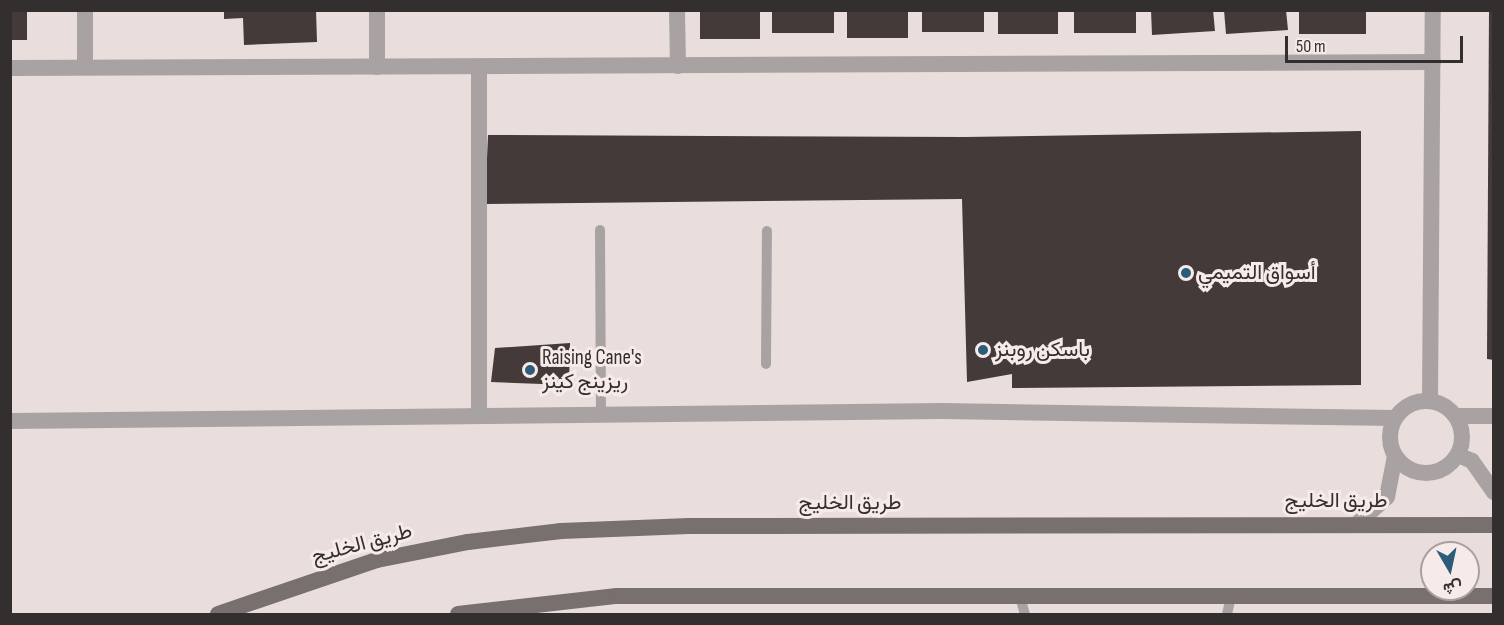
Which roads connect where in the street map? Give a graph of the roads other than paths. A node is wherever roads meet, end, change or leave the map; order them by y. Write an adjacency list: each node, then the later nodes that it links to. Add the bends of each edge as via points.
1 (85, 10): 10 (street)
2 (377, 10): 7 (street)
3 (677, 10): 6 (street)
4 (1433, 10): 5 (street)
5 (1433, 62): 6 (street); 14 (street)
6 (678, 66): 8 (street)
7 (377, 67): 8 (street); 10 (street)
8 (479, 67): 16 (street)
9 (10, 68): 10 (street)
10 (85, 68)
11 (600, 230): 15 (lane)
12 (767, 231): 13 (lane)
13 (766, 364)
14 (1430, 401): 18 (street); 19 (street, via 1410,405)
15 (601, 415): 16 (street); 19 (street, via 942,411)
16 (479, 416): 20 (street)
17 (1494, 416): 18 (street)
18 (1456, 417): 21 (street, via 1462,435)
19 (1395, 418): 22 (street, via 1390,437)
20 (10, 421)
21 (1458, 455): 22 (street, via 1433,473 1411,471); 23 (street, via 1472,461)
22 (1395, 456): 24 (street, via 1387,497)
23 (1494, 492)
24 (1358, 523): 25 (main road, طريق الخليج); 29 (main road, طريق الخليج, via 701,526 561,531 468,542 377,560)
25 (1494, 525)
26 (1494, 596): 28 (main road)
27 (1020, 597): 28 (main road); 30 (main road, via 617,596 506,605); 31 (lane)
28 (1231, 597): 32 (lane)
29 (218, 615)
30 (458, 615)
31 (1025, 615)
32 (1227, 615)

